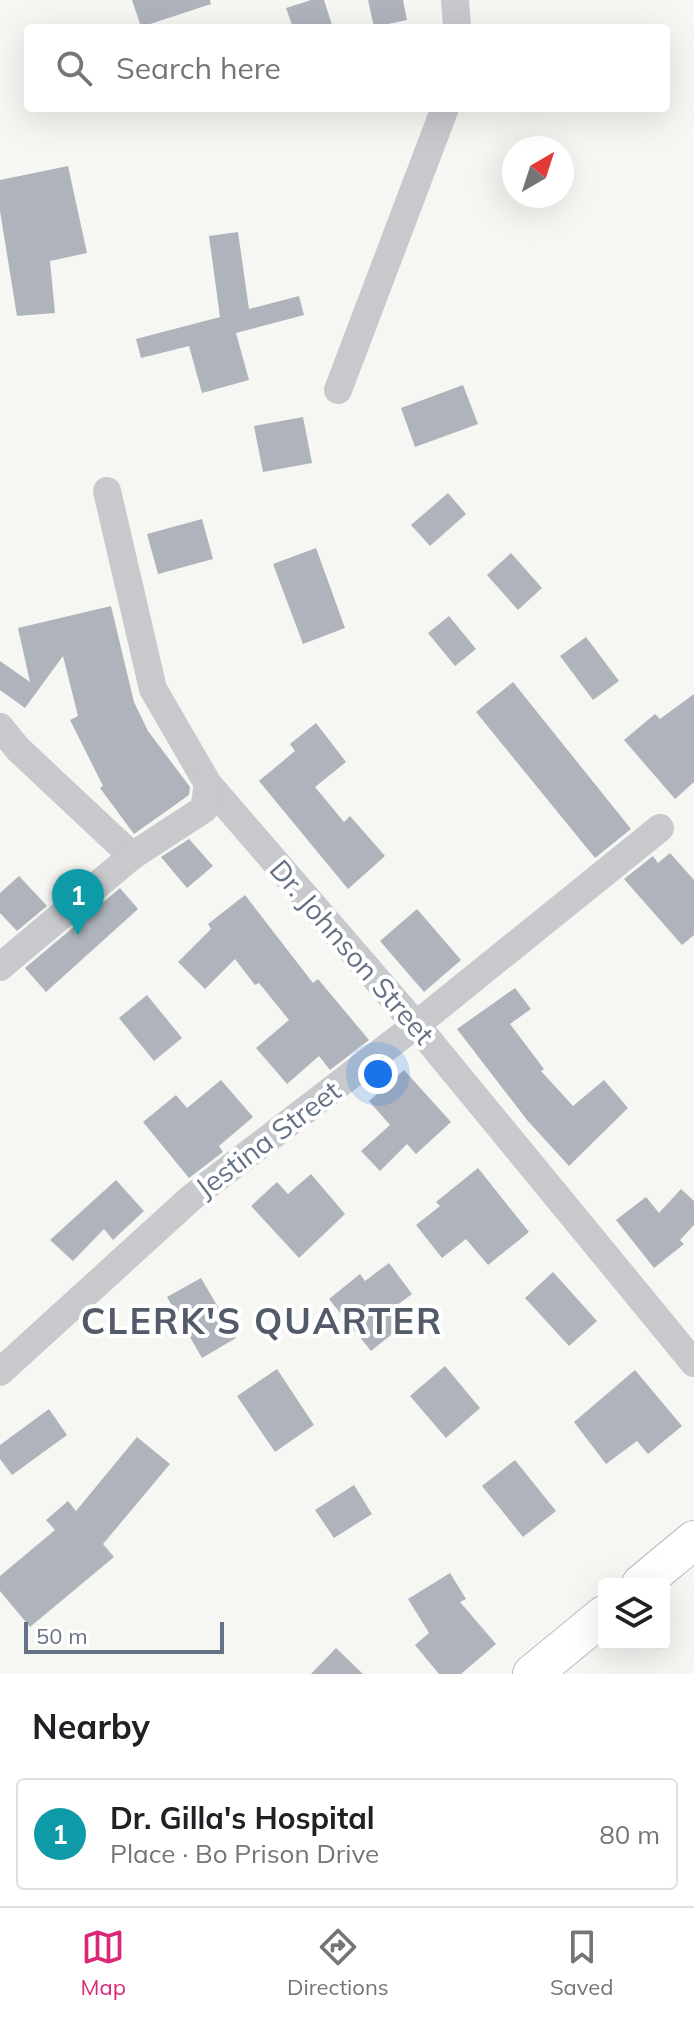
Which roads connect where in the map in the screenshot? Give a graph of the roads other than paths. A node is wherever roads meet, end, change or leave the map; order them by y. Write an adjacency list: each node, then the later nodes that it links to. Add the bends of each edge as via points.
1 (455, 0): 2 (street)
2 (457, 24)
3 (443, 112): 4 (street)
4 (338, 390)
5 (107, 491): 7 (street, Dr. Johnson Street, via 153,689)
6 (0, 727): 9 (street)
7 (208, 784): 9 (street, via 204,809); 11 (street, Dr. Johnson Street)
8 (660, 828): 11 (street, Jestina Street)
9 (132, 856): 10 (street)
10 (0, 967)
11 (416, 1025): 12 (street, Dr. Johnson Street); 13 (street, Jestina Street, via 191,1198)
12 (694, 1363)
13 (0, 1372)
14 (694, 1540): 15 (street)
15 (648, 1578)
16 (598, 1620): 17 (street)
17 (532, 1674)

